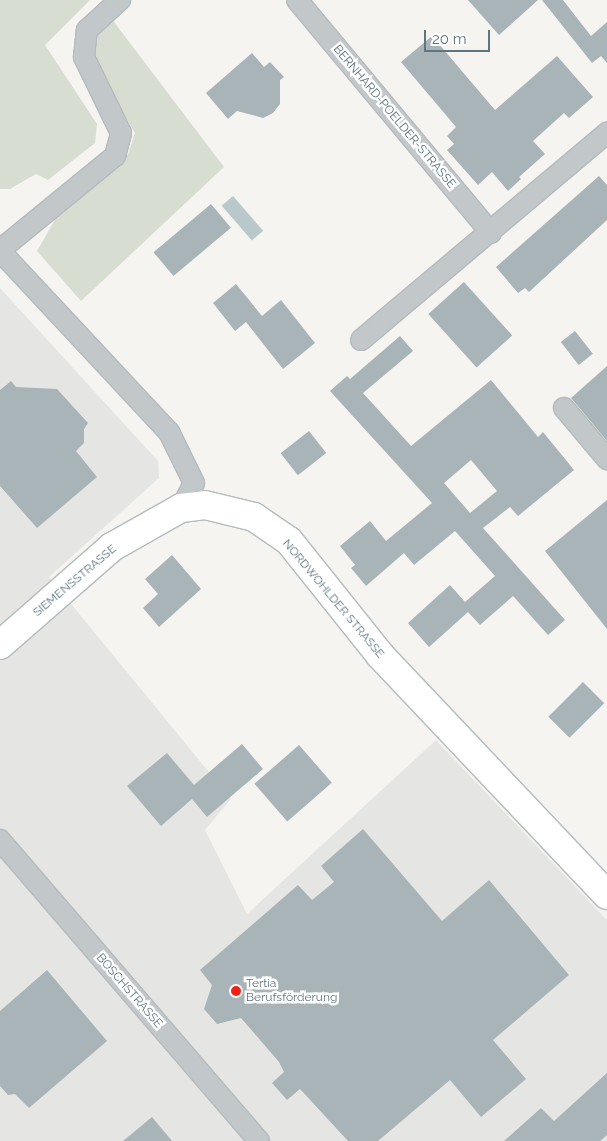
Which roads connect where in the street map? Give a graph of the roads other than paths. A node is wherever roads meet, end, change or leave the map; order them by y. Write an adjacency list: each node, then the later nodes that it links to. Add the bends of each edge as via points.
1 (120, 0): 5 (street, via 87,30 84,57 120,133 115,156)
2 (297, 0): 4 (street, BERNHARD-POELDER-STRASSE)
3 (607, 133): 4 (street)
4 (491, 233): 6 (street)
5 (0, 250): 9 (street, via 169,432 194,483)
6 (361, 340)
7 (564, 408): 8 (street)
8 (607, 460)
9 (181, 508): 10 (main road, SIEMENSSTRASSE, via 112,547); 12 (main road, NORDWOHLDER STRASSE, via 205,505 225,508 254,517 289,541 380,656)
10 (0, 645)
11 (0, 840): 13 (street, BOSCHSTRASSE)
12 (607, 895)
13 (259, 1141)

